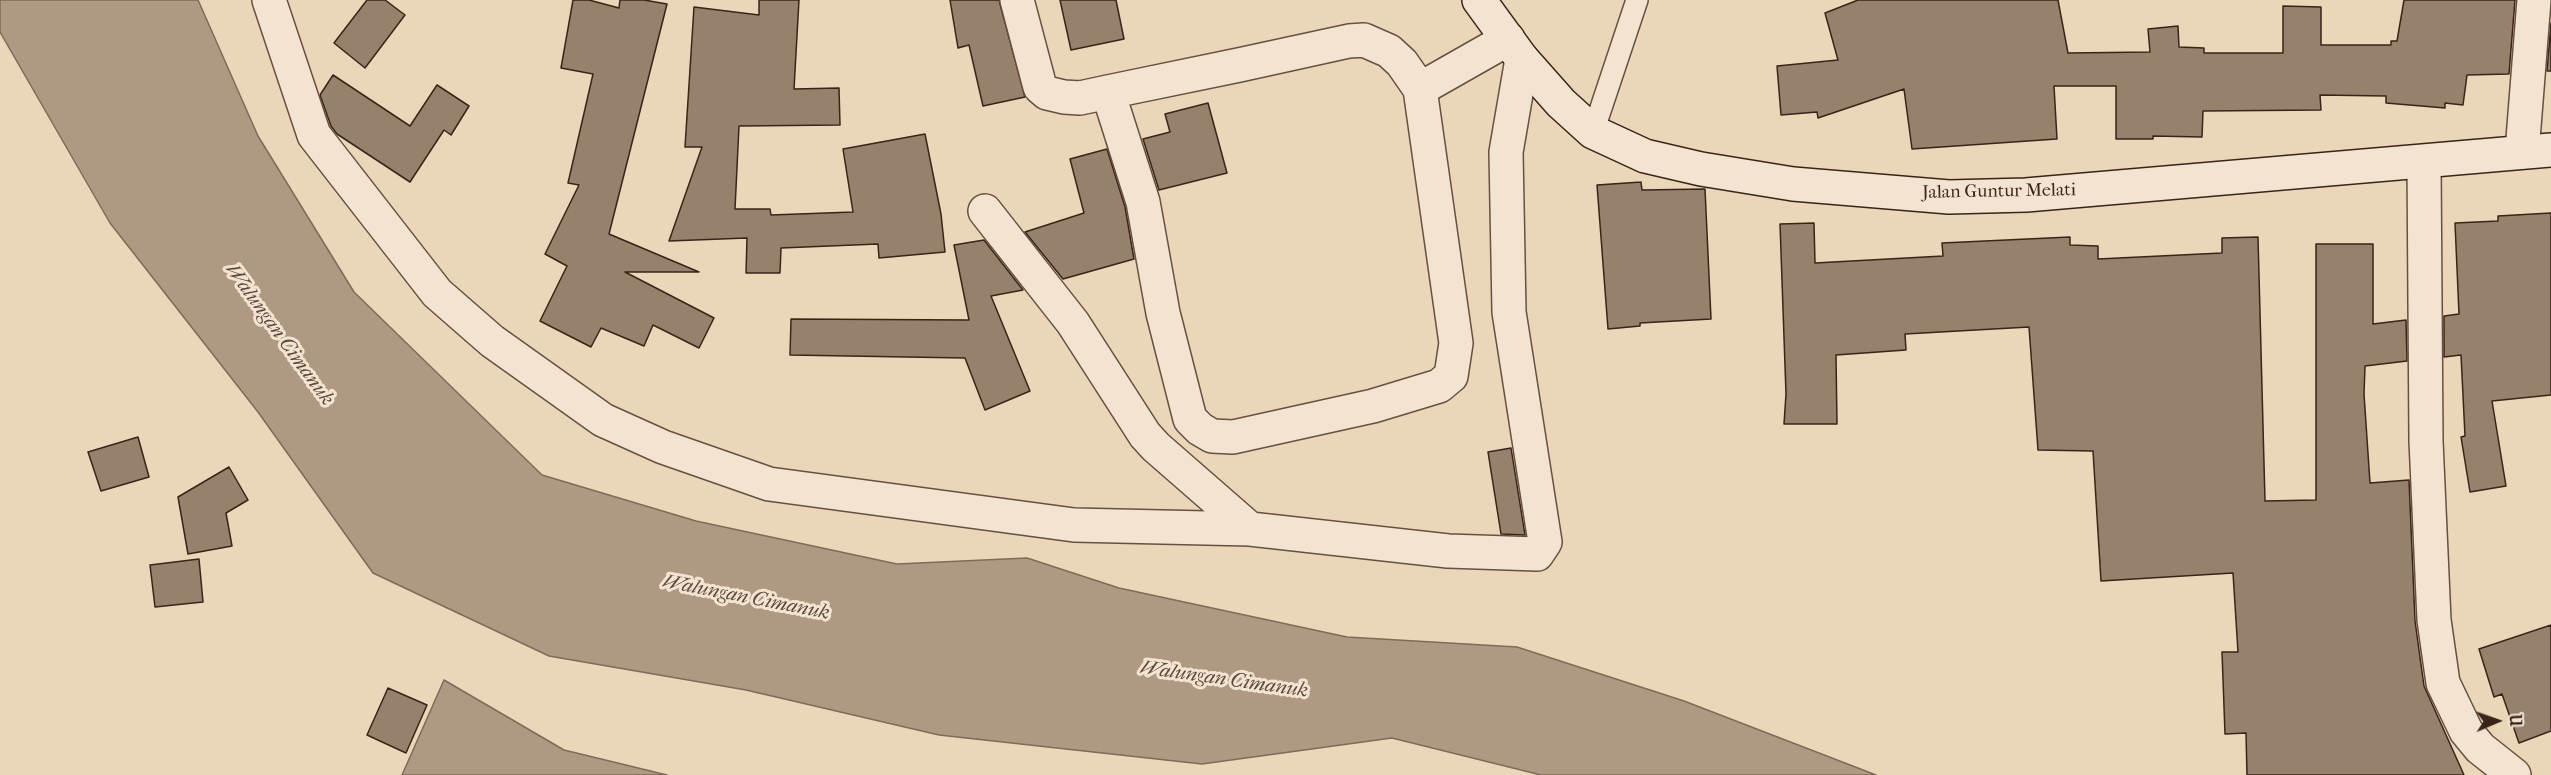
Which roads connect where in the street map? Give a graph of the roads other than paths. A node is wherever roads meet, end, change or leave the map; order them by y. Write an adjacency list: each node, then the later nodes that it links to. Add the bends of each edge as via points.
1 (268, 0): 13 (street, via 314,135 430,284 492,341 603,420 663,447 769,484 1074,525)
2 (1017, 0): 8 (street, via 1040,87 1047,93 1080,98)
3 (1479, 0): 6 (street, Jalan Guntur Melati)
4 (1637, 0): 9 (lane)
5 (2534, 0): 10 (street)
6 (1515, 49): 7 (street); 9 (street, Jalan Guntur Melati, via 1561,103); 13 (street, via 1506,152 1509,312 1545,542 1542,549 1537,554 1448,551)
7 (1420, 89): 8 (street, via 1389,51 1364,40); 8 (street, via 1456,344 1451,376 1439,386 1373,405 1223,438 1200,429 1190,419 1163,313 1143,202)
8 (1108, 92)
9 (1593, 132): 11 (street, Jalan Guntur Melati, via 1645,156 1701,169 1793,184 1949,197 2026,195)
10 (2537, 151): 11 (street, Jalan Guntur Melati)
11 (2424, 162): 14 (street, via 2426,441 2434,620 2443,683 2466,731 2480,748)
12 (985, 211): 13 (street, via 1073,324 1145,435)
13 (1250, 529)
14 (2514, 775)

